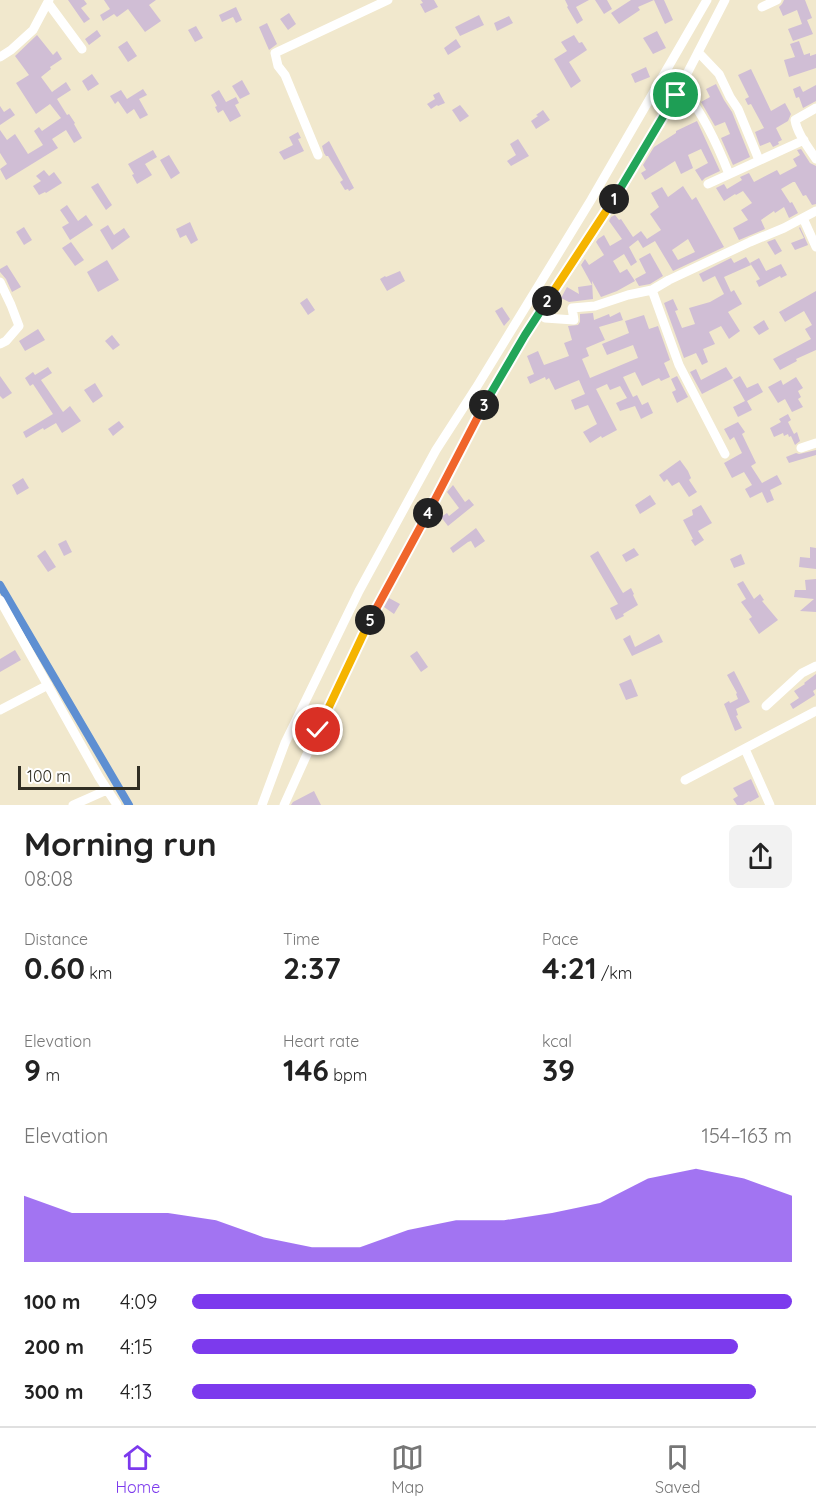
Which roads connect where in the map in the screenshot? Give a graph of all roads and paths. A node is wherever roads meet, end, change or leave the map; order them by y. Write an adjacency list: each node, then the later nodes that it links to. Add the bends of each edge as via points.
1 (388, 0): 13 (street, via 275,53)
2 (707, 0): 39 (street, via 585,210 436,450 359,591 285,743)
3 (725, 0): 8 (street)
4 (777, 0): 6 (street)
5 (49, 1): 7 (street); 9 (street, via 33,30)
6 (762, 7)
7 (82, 49)
8 (698, 52): 10 (street); 15 (street, via 719,74)
9 (0, 57)
10 (676, 95): 16 (street, via 686,93 695,105); 40 (street, via 478,416 373,613)
11 (816, 108): 12 (street, via 795,120)
12 (804, 140): 14 (street); 15 (street)
13 (318, 155)
14 (816, 159)
15 (759, 160): 16 (street)
16 (729, 174): 17 (street)
17 (708, 184)
18 (816, 211): 19 (street)
19 (803, 218): 20 (street); 22 (street)
20 (816, 247)
21 (0, 282): 24 (street, via 19,326)
22 (652, 290): 23 (street, via 595,306 572,308 574,320); 27 (street, via 679,365)
23 (545, 318)
24 (0, 344)
25 (816, 443): 26 (street)
26 (801, 448)
27 (725, 454)
28 (0, 600): 30 (street)
29 (816, 666): 31 (street, via 802,673)
30 (48, 685): 32 (street); 36 (street)
31 (766, 706)
32 (0, 710)
33 (816, 711): 34 (street)
34 (745, 749): 35 (street); 41 (street)
35 (685, 780)
36 (107, 790): 37 (street); 38 (street)
37 (73, 805)
38 (117, 805)
39 (262, 805)
40 (284, 805)
41 (770, 805)

